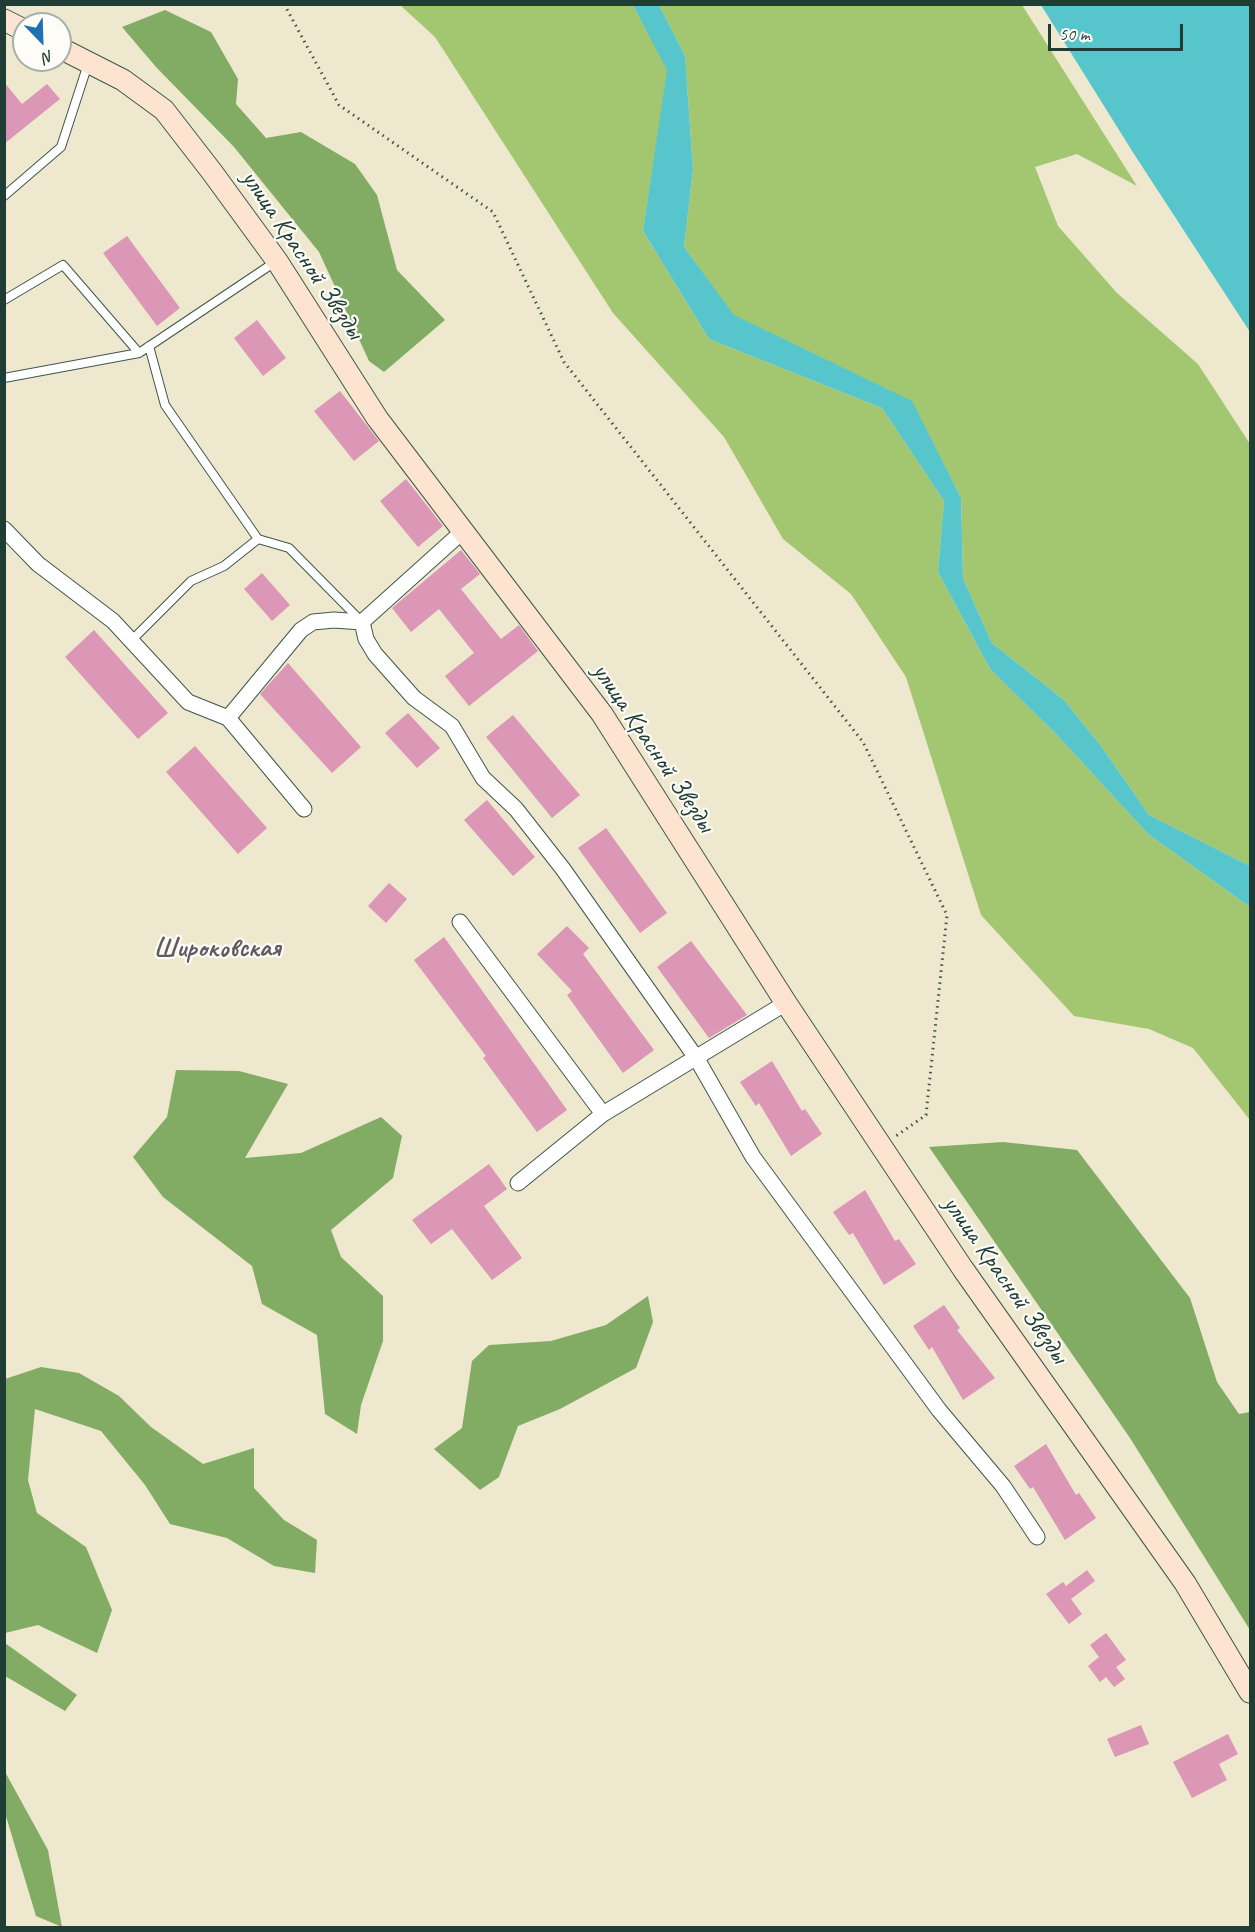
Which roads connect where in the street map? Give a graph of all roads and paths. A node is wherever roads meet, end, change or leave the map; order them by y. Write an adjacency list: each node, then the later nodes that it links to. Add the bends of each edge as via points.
1 (284, 4): 21 (path, via 339,105 493,212 564,362 863,742 947,915 926,1115)
2 (72, 54): 3 (street, улица Красной Звезды)
3 (89, 63): 4 (lane, via 61,147); 5 (street, улица Красной Звезды, via 123,80 165,110)
4 (4, 196)
5 (277, 261): 7 (lane); 11 (street, улица Красной Звезды, via 377,418)
6 (4, 300): 8 (lane, via 63,265)
7 (149, 346): 8 (lane); 12 (lane, via 165,405)
8 (139, 353): 9 (lane)
9 (4, 378)
10 (4, 529): 14 (street, via 38,564 93,604)
11 (462, 532): 13 (street); 18 (street, улица Красной Звезды, via 602,714)
12 (258, 539): 13 (lane, via 290,548); 14 (lane, via 224,566 191,581)
13 (362, 622): 15 (street, via 313,622 301,630); 19 (street, via 375,654 414,698 452,726 483,778 516,809 563,869)
14 (132, 641): 15 (street, via 188,702)
15 (228, 718): 16 (street)
16 (304, 809)
17 (460, 922): 20 (street)
18 (786, 1002): 19 (street); 21 (street, улица Красной Звезды)
19 (697, 1059): 20 (street); 23 (street, via 753,1157)
20 (603, 1114): 22 (street)
21 (882, 1147): 24 (street, улица Красной Звезды, via 963,1269 1185,1583)
22 (518, 1183)
23 (1037, 1536)
24 (1251, 1692)

